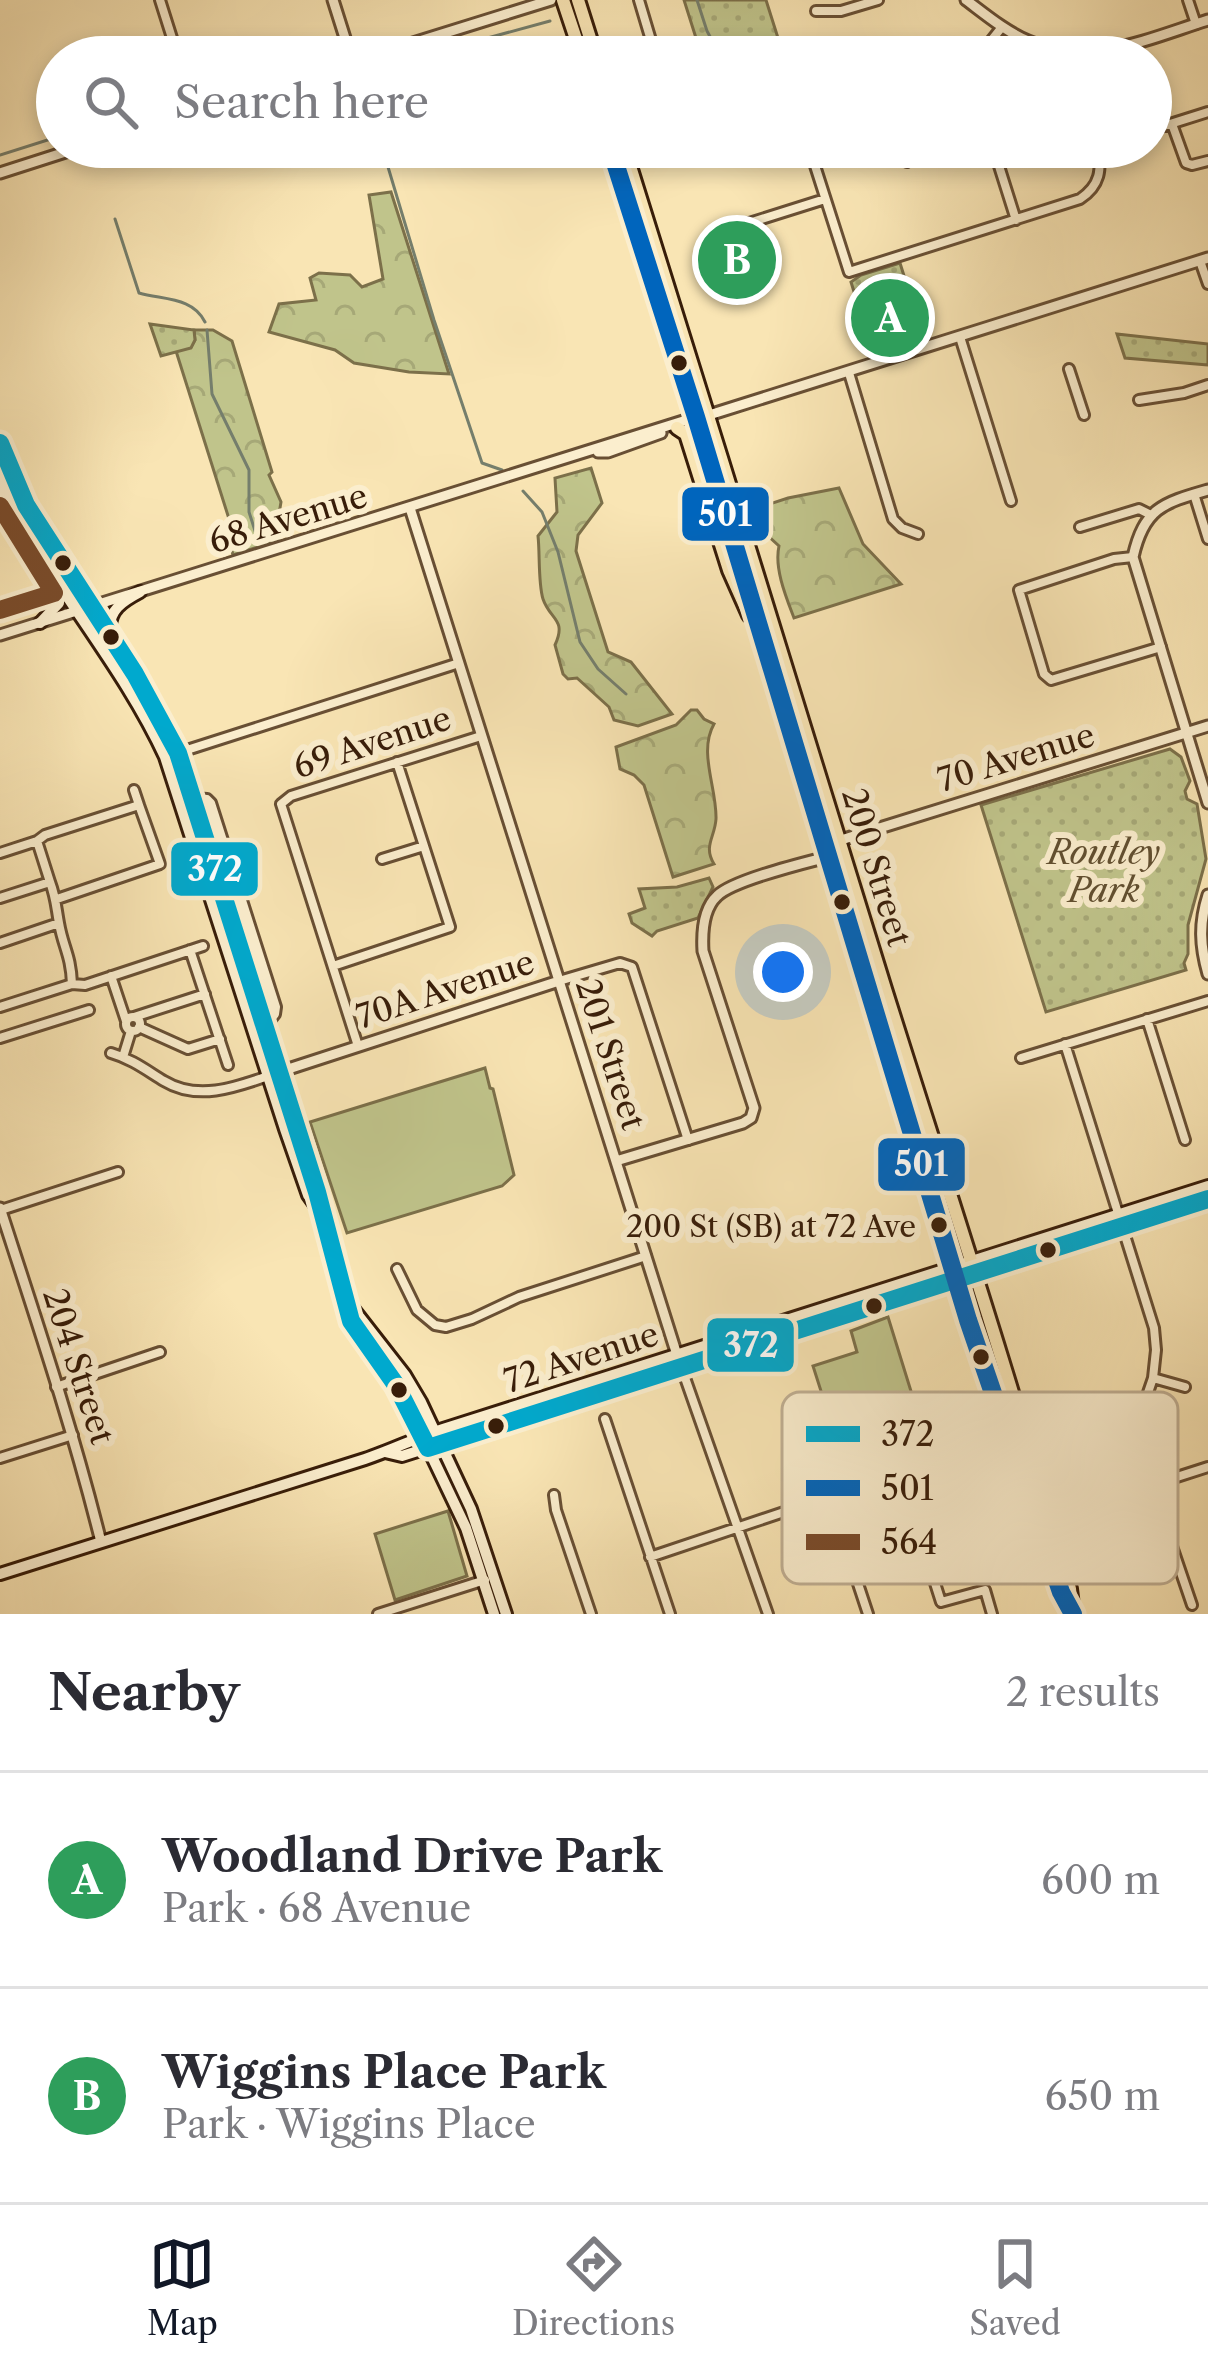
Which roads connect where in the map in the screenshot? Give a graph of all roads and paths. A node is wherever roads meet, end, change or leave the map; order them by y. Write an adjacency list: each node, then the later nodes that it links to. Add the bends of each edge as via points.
1 (160, 0): 13 (street)
2 (333, 0): 14 (street)
3 (550, 0): 15 (street)
4 (563, 0): 16 (main road)
5 (578, 0): 17 (main road)
6 (639, 0): 18 (street)
7 (878, 0): 10 (street)
8 (966, 0): 12 (street)
9 (1188, 0): 11 (street)
10 (816, 10)
11 (1202, 22): 21 (street)
12 (1002, 27): 19 (street); 20 (street)
13 (171, 36)
14 (344, 36)
15 (435, 36)
16 (575, 36)
17 (589, 36)
18 (650, 36)
19 (995, 36)
20 (1020, 36)
21 (1154, 36)
22 (1208, 112): 23 (street)
23 (1172, 124): 25 (street, via 1186,163)
24 (36, 161): 31 (street)
25 (1208, 161)
26 (617, 168): 43 (main road, 200 Street)
27 (630, 168): 43 (main road, 200 Street)
28 (815, 168): 32 (street)
29 (1000, 168): 33 (street)
30 (1099, 168): 33 (street, via 1086,196)
31 (0, 172)
32 (825, 199): 33 (street, via 849,272); 34 (street)
33 (1016, 220)
34 (744, 225): 34 (street, via 758,270 741,287 727,280 716,244)
35 (1204, 260): 36 (street); 37 (street, 68 Avenue)
36 (1208, 284)
37 (960, 337): 39 (street, 68 Avenue); 50 (street)
38 (1069, 369): 42 (street)
39 (849, 373): 43 (street, 68 Avenue); 54 (street, via 893,519)
40 (1208, 385): 41 (street)
41 (1139, 400)
42 (1084, 415)
43 (703, 416): 46 (street, 68 Avenue); 64 (main road, 200 Street); 75 (main road, 200 Street)
44 (677, 428): 46 (street, 68 Avenue); 64 (main road, via 686,434 729,570)
45 (0, 443): 59 (main road)
46 (592, 451): 51 (street, 68 Avenue)
47 (0, 481): 57 (main road)
48 (1208, 490): 49 (street)
49 (1194, 494): 52 (street); 55 (street)
50 (1011, 501)
51 (410, 508): 58 (street, 68 Avenue); 65 (street, 201 Street)
52 (1150, 514): 53 (street, via 1139,509); 56 (street)
53 (1080, 527)
54 (918, 534)
55 (1208, 538)
56 (1133, 557): 63 (street); 63 (street, via 1019,590 1046,678)
57 (57, 580): 59 (main road); 60 (main road, via 59,603)
58 (140, 592): 59 (street, 68 Avenue); 62 (main road, via 111,616)
59 (85, 609): 60 (street, 68 Avenue); 62 (main road); 69 (main road)
60 (40, 623): 61 (street, 68 Avenue)
61 (0, 635)
62 (116, 645): 69 (main road, via 161,717)
63 (1161, 646): 67 (street)
64 (764, 648): 74 (main road, 200 Street)
65 (459, 662): 68 (street, 201 Street); 69 (street)
66 (1208, 726): 67 (street, 70 Avenue)
67 (1187, 732): 72 (street); 75 (street, 70 Avenue)
68 (482, 736): 70 (street, 69 Avenue); 92 (street, 201 Street)
69 (171, 754): 108 (main road); 108 (main road, via 194,798)
70 (397, 762): 77 (street); 89 (street, 69 Avenue, via 281,804)
71 (134, 790): 73 (street)
72 (1208, 803)
73 (139, 805): 76 (street); 84 (street, via 160,865)
74 (815, 817): 75 (main road); 79 (main road, 200 Street)
75 (841, 840): 118 (main road, 200 Street)
76 (37, 841): 78 (street); 81 (street)
77 (424, 846): 80 (street); 89 (street, via 449,927)
78 (0, 853)
79 (827, 857): 109 (street, via 734,885 707,915 703,951 754,1108 743,1123); 120 (main road, 200 Street)
80 (382, 859)
81 (50, 882): 83 (street); 84 (street)
82 (1208, 896): 90 (street, via 1201,926)
83 (0, 898)
84 (56, 898): 85 (street)
85 (59, 923): 86 (street); 93 (street)
86 (0, 943)
87 (203, 946): 88 (street)
88 (190, 950): 91 (street); 94 (street)
89 (334, 966): 103 (street)
90 (1208, 974)
91 (111, 976): 93 (street); 99 (street)
92 (560, 981): 103 (street, 70A Avenue); 109 (street, 70A Avenue, via 614,964 635,971); 111 (street, 201 Street)
93 (72, 984): 96 (street)
94 (205, 994): 99 (street); 101 (street)
95 (1208, 1001): 98 (street)
96 (0, 1007)
97 (88, 1010): 100 (street)
98 (1147, 1019): 102 (street); 110 (street)
99 (133, 1024): 101 (street, via 188,1049); 105 (street)
100 (0, 1038)
101 (220, 1039): 107 (street)
102 (1065, 1044): 106 (street); 116 (street)
103 (358, 1046): 108 (street, 70A Avenue)
104 (112, 1053): 105 (street)
105 (122, 1057): 108 (street, via 197,1091)
106 (1021, 1058)
107 (228, 1065)
108 (273, 1074): 131 (main road, via 317,1192 351,1321)
109 (688, 1140): 111 (street)
110 (1185, 1140)
111 (616, 1161): 117 (street, 201 Street)
112 (118, 1172): 115 (street)
113 (1208, 1186): 116 (main road, 72 Avenue)
114 (1208, 1199): 116 (main road, 72 Avenue)
115 (0, 1209): 124 (street, 204 Street)
116 (1120, 1220): 118 (main road, 72 Avenue); 123 (street, via 1154,1328)
117 (646, 1256): 119 (street, via 446,1327 417,1310); 122 (street, 201 Street)
118 (974, 1266): 120 (main road, 72 Avenue); 127 (main road, 200 Street)
119 (398, 1269)
120 (954, 1272): 122 (main road, 72 Avenue); 126 (main road, 200 Street)
121 (160, 1352): 124 (street)
122 (679, 1360): 131 (main road, 72 Avenue); 137 (street, 201 Street)
123 (1153, 1378): 125 (street); 128 (street)
124 (56, 1387): 130 (street, 204 Street)
125 (1185, 1388)
126 (991, 1392)
127 (1013, 1392)
128 (1149, 1392)
129 (605, 1419): 139 (street)
130 (74, 1435): 132 (street); 138 (street, 204 Street)
131 (431, 1440): 138 (main road, 72 Avenue); 142 (main road)
132 (0, 1458)
133 (1208, 1467): 134 (street)
134 (1178, 1477)
135 (554, 1495): 149 (street)
136 (782, 1512): 137 (street)
137 (737, 1528): 139 (street); 151 (street, 201 Street)
138 (101, 1542): 141 (main road, 72 Avenue)
139 (650, 1557): 150 (street)
140 (1178, 1563): 145 (street)
141 (0, 1574)
142 (489, 1578): 146 (street); 147 (main road); 148 (main road)
143 (858, 1584): 152 (street)
144 (935, 1584): 153 (street, via 941,1602 985,1589)
145 (1192, 1605)
146 (378, 1614)
147 (494, 1614)
148 (506, 1614)
149 (590, 1614)
150 (670, 1614)
151 (768, 1614)
152 (868, 1614)
153 (992, 1614)

